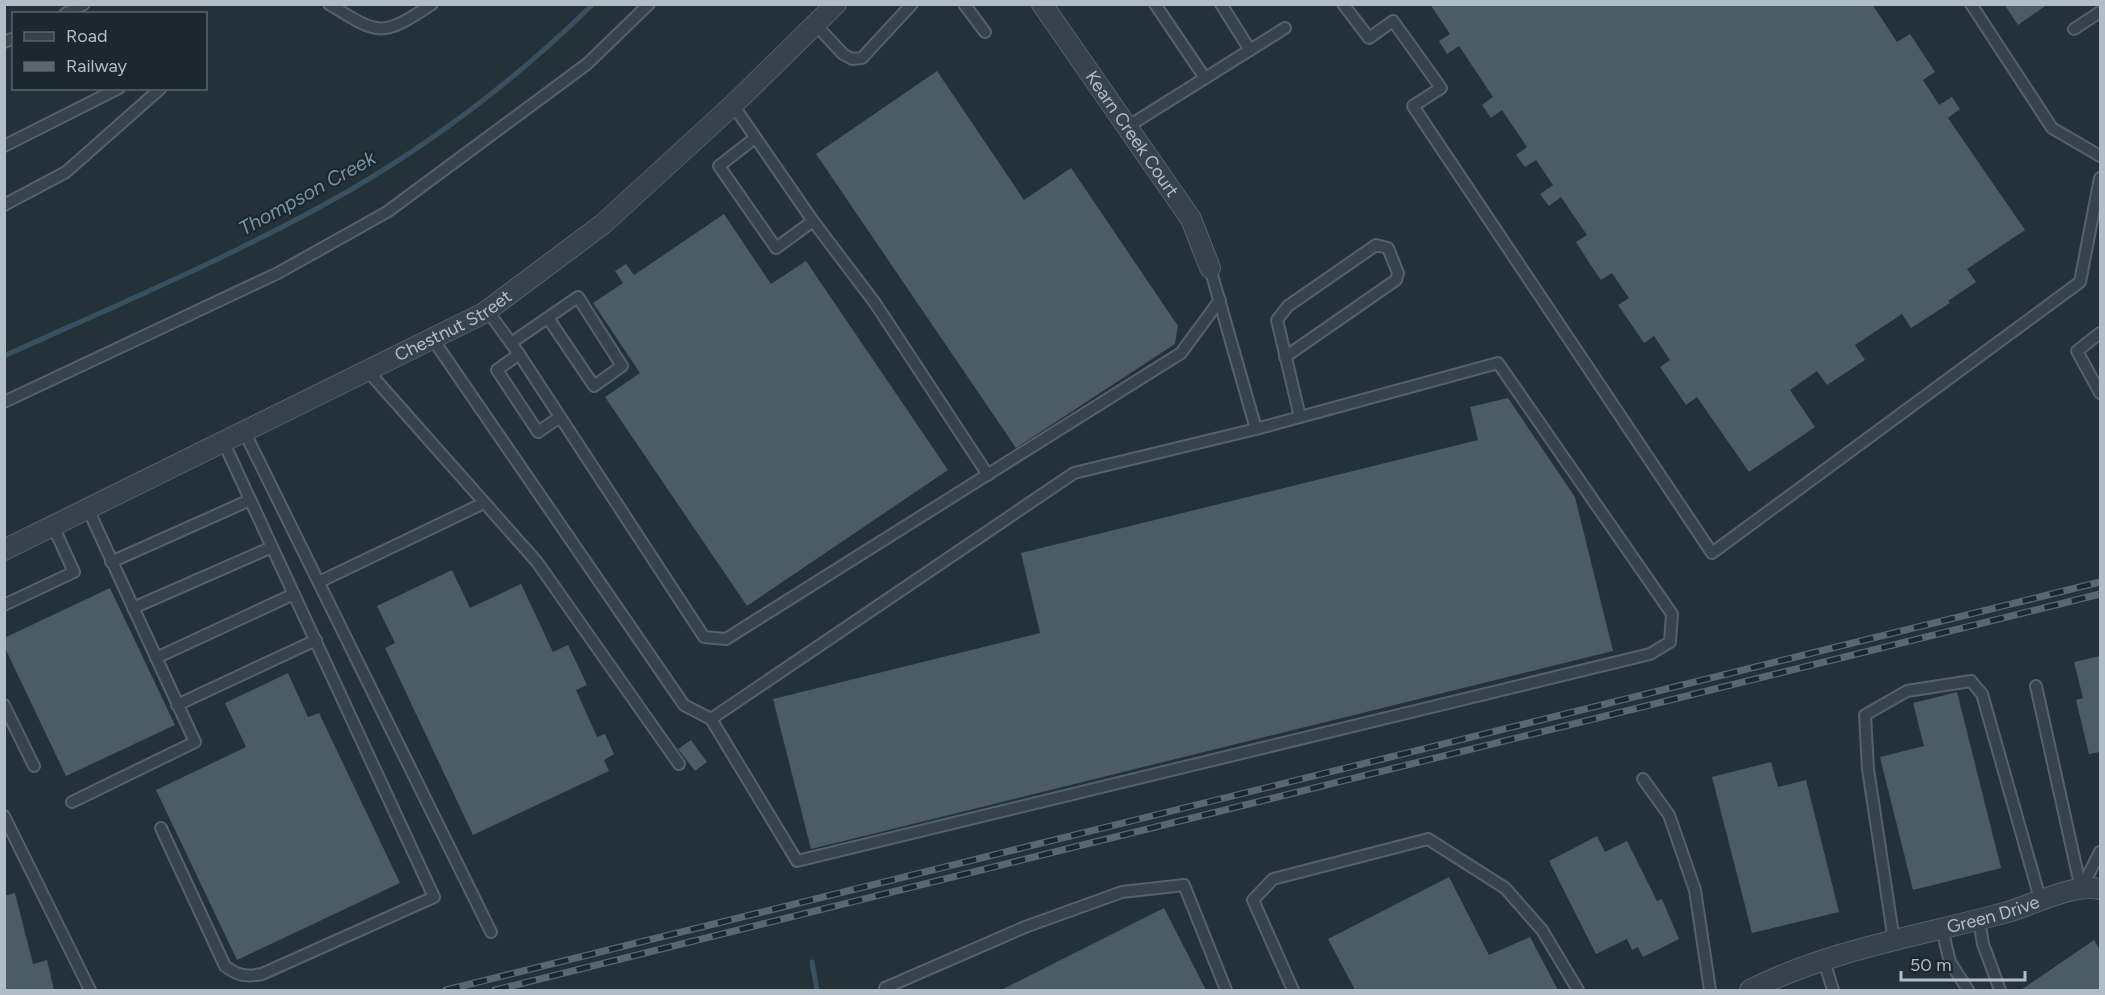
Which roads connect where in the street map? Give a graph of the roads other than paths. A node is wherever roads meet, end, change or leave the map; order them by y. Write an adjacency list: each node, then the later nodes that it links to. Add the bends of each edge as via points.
1 (84, 4): 13 (lane)
2 (328, 4): 3 (lane, via 368,29 397,27)
3 (432, 4)
4 (649, 4): 42 (lane, via 587,64 387,212 278,273)
5 (836, 4): 15 (street, Chestnut Street)
6 (912, 4): 15 (lane, via 861,58 852,60)
7 (964, 4): 18 (lane)
8 (1042, 4): 24 (street, Kearn Creek Court)
9 (1155, 4): 20 (lane)
10 (1221, 4): 19 (lane)
11 (1343, 4): 28 (lane, via 1369,38 1393,21 1441,88 1413,106 1712,553 2080,282)
12 (1971, 4): 27 (lane, via 2052,128)
13 (69, 12)
14 (2100, 12): 17 (lane)
15 (816, 25): 23 (street, Chestnut Street)
16 (1285, 28): 19 (lane)
17 (2074, 29)
18 (985, 32)
19 (1250, 50): 20 (lane)
20 (1205, 78): 24 (lane)
21 (115, 90): 26 (lane)
22 (159, 90): 29 (lane, via 66,172)
23 (733, 105): 25 (lane); 33 (street, Chestnut Street, via 603,224)
24 (1127, 127): 31 (street, Kearn Creek Court, via 1191,219)
25 (755, 138): 30 (lane); 30 (lane, via 719,166 776,248)
26 (4, 146)
27 (2100, 156)
28 (2100, 177)
29 (4, 206)
30 (813, 221): 48 (lane, via 875,303)
31 (1210, 268): 32 (lane)
32 (1220, 300): 45 (lane); 48 (lane, via 1181,353)
33 (487, 310): 36 (street, Chestnut Street); 37 (lane)
34 (548, 318): 34 (lane, via 594,386 622,366 578,297); 37 (lane)
35 (2100, 333): 41 (lane, via 2077,351)
36 (432, 338): 40 (street, Chestnut Street); 65 (lane, via 684,705)
37 (511, 343): 38 (lane)
38 (519, 354): 43 (lane); 43 (lane, via 497,370 538,432)
39 (1285, 357): 39 (lane, via 1396,280 1398,273 1388,248 1376,245 1281,314 1277,320); 44 (lane)
40 (366, 370): 46 (street, Chestnut Street); 50 (lane)
41 (2100, 393)
42 (4, 402)
43 (560, 417): 48 (lane, via 704,637 726,639)
44 (1299, 417): 45 (lane); 65 (lane, via 1498,363 1672,614 1670,642 1650,654 797,861)
45 (1256, 429): 65 (lane, via 1074,473)
46 (244, 431): 47 (street, Chestnut Street); 56 (lane)
47 (223, 441): 49 (lane); 51 (street, Chestnut Street)
48 (988, 474)
49 (250, 500): 53 (lane); 55 (lane)
50 (484, 503): 56 (lane); 66 (lane, via 537,562)
51 (88, 509): 52 (street, Chestnut Street); 55 (lane)
52 (53, 526): 54 (street, Chestnut Street); 58 (lane, via 74,572)
53 (273, 547): 57 (lane); 59 (lane)
54 (4, 550)
55 (111, 562): 59 (lane)
56 (319, 582): 77 (lane)
57 (294, 594): 60 (lane); 61 (lane)
58 (4, 605)
59 (133, 608): 61 (lane)
60 (316, 640): 64 (lane); 71 (lane, via 434,897 262,974 247,977 225,966)
61 (156, 658): 64 (lane)
62 (2036, 686): 73 (lane)
63 (4, 705): 67 (lane)
64 (177, 705): 69 (lane, via 195,742)
65 (711, 719)
66 (679, 765)
67 (34, 766)
68 (1643, 779): 85 (lane, via 1669,815 1695,891)
69 (72, 802)
70 (4, 816): 81 (lane)
71 (161, 828)
72 (2100, 852): 73 (lane)
73 (2091, 889): 74 (street, Green Drive)
74 (2041, 902): 75 (street, Green Drive); 78 (lane, via 1982,694 1971,681 1907,691 1865,715 1868,769)
75 (1979, 920): 76 (street, Green Drive); 89 (lane, via 1983,944)
76 (1942, 929): 78 (street, Green Drive); 88 (lane, via 1950,962)
77 (491, 932)
78 (1894, 941): 79 (street, Green Drive)
79 (1824, 961): 86 (street, Green Drive); 87 (lane)
80 (885, 987): 82 (lane, via 1025,927 1122,892 1184,885)
81 (90, 990)
82 (1227, 990)
83 (1293, 990): 84 (lane, via 1253,900 1273,879 1428,838 1505,888 1542,930)
84 (1578, 990)
85 (1710, 990)
86 (1750, 990)
87 (1833, 990)
88 (1968, 990)
89 (2000, 990)

